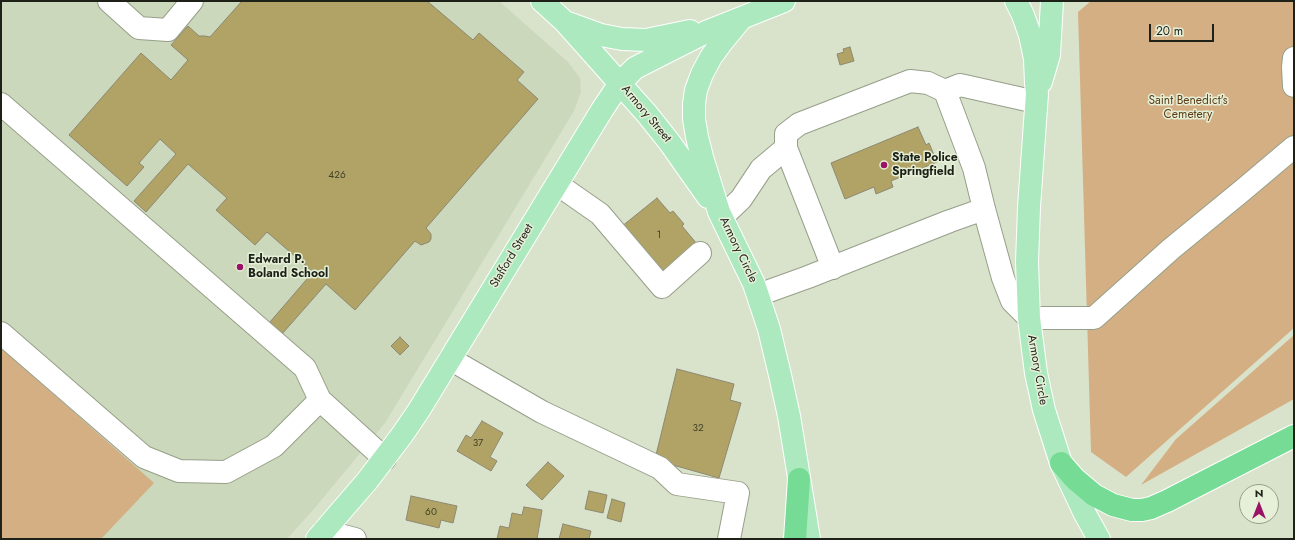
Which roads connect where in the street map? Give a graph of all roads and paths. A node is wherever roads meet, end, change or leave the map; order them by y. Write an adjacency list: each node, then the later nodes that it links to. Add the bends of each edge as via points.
1 (109, 1): 2 (street, via 139,28 168,30)
2 (192, 1)
3 (542, 1): 8 (main road, Armory Street)
4 (784, 1): 7 (main road, Armory Circle)
5 (1016, 1): 14 (main road, Armory Circle, via 1030,35 1035,59)
6 (1052, 1): 14 (main road, via 1049,55)
7 (742, 18): 9 (main road, Stafford Street); 20 (main road, Armory Circle, via 711,57 698,85 694,104 696,137)
8 (565, 22): 9 (main road, Armory Street, via 622,40 646,40 687,31); 11 (main road, Armory Street)
9 (713, 29): 11 (main road, Stafford Street, via 635,68)
10 (1294, 58): 12 (street)
11 (620, 83): 18 (main road, Stafford Street); 20 (main road, Armory Street, via 670,143)
12 (1294, 86)
13 (945, 92): 14 (street, via 960,85); 17 (street, via 928,82 910,81 799,124 786,134); 19 (street, via 974,168)
14 (1037, 98): 24 (main road, Armory Circle, via 1027,243)
15 (1, 104): 27 (street, via 304,368)
16 (1294, 147): 24 (street, via 1171,249 1094,318)
17 (786, 148): 20 (street, via 761,169 741,199); 22 (street)
18 (557, 184): 21 (street, via 600,214 662,287); 26 (main road, Stafford Street)
19 (984, 209): 22 (street); 24 (street, via 1012,301)
20 (721, 214): 23 (main road, Armory Circle)
21 (700, 253)
22 (833, 268): 23 (street)
23 (758, 295): 31 (main road, Armory Circle, via 780,375)
24 (1029, 318): 30 (main road, Armory Circle, via 1040,392)
25 (1, 334): 27 (street, via 144,457 179,471 226,472 274,446)
26 (450, 359): 29 (main road, Stafford Street); 34 (street, via 542,412 660,468 677,484 738,493)
27 (320, 400): 29 (street)
28 (1294, 436): 30 (highway, via 1167,501 1142,510 1113,505 1094,495)
29 (385, 459): 32 (main road, Stafford Street)
30 (1061, 463): 37 (main road, Armory Circle)
31 (799, 478): 35 (highway); 36 (main road, Armory Circle)
32 (321, 535): 33 (street)
33 (355, 539)
34 (729, 539)
35 (795, 539)
36 (809, 539)
37 (1099, 539)

